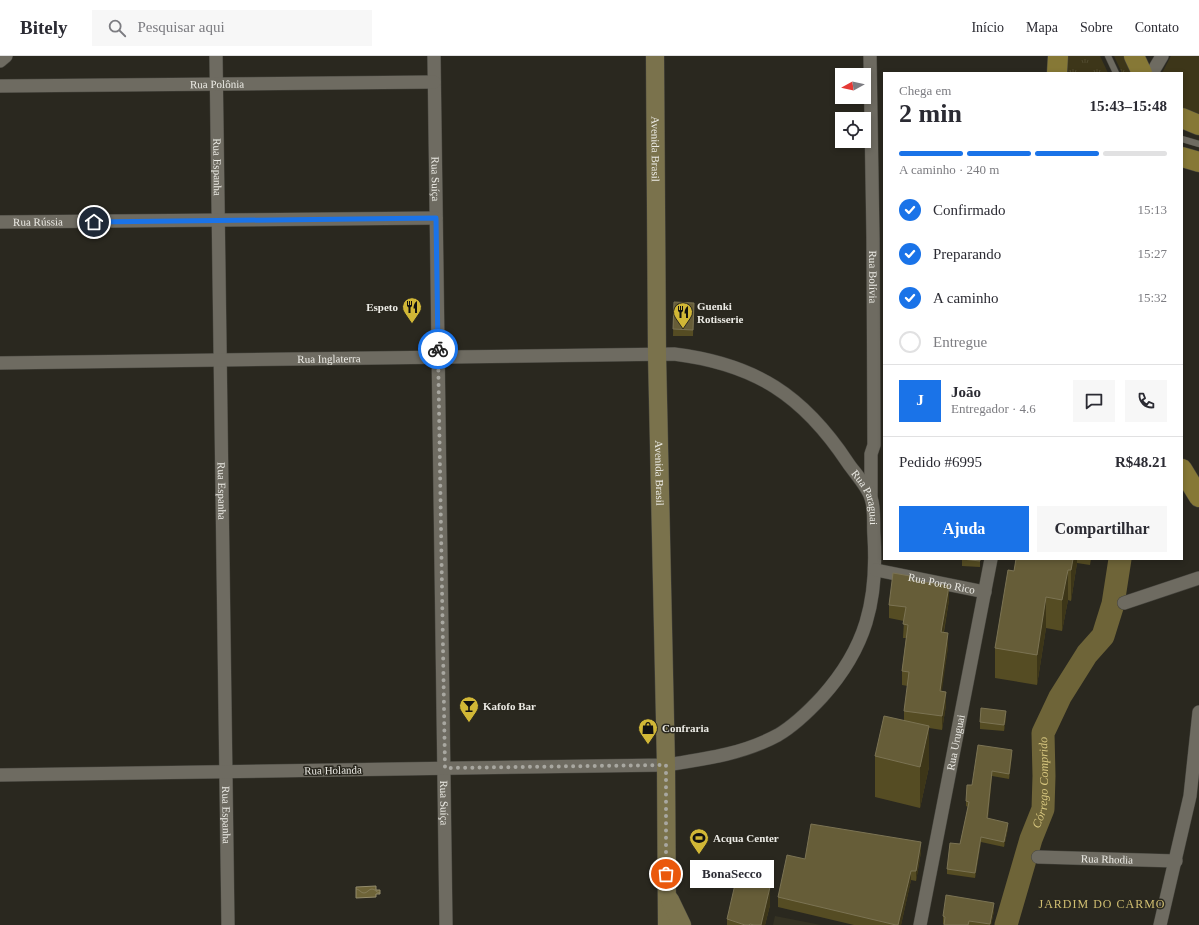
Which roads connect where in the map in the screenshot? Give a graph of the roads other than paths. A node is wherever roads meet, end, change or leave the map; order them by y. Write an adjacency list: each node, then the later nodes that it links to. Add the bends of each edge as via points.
1 (6, 56): 9 (street)
2 (216, 56): 14 (street, Rua Espanha)
3 (434, 56): 13 (street, Rua Suíça)
4 (655, 56): 25 (street, Avenida Brasil)
5 (870, 56): 30 (street, Rua Bolívia)
6 (1108, 56): 10 (lane)
7 (1134, 56): 11 (main road)
8 (1162, 56): 12 (street)
9 (0, 61)
10 (1116, 72)
11 (1142, 72)
12 (1153, 72)
13 (434, 82): 14 (street, Rua Polônia); 22 (street, Rua Suíça)
14 (216, 85): 15 (street, Rua Polônia); 23 (street, Rua Espanha)
15 (0, 86)
16 (1183, 118): 17 (main road)
17 (1199, 125)
18 (1183, 139): 19 (lane)
19 (1199, 144)
20 (1183, 157): 21 (main road)
21 (1199, 162)
22 (436, 218): 23 (street, Rua Rússia); 26 (street, Rua Suíça)
23 (218, 221): 24 (street, Rua Rússia); 27 (street, Rua Espanha)
24 (0, 222)
25 (657, 354): 26 (street, Rua Inglaterra); 32 (street, Rua Paraguai, via 723,362 773,385 796,401 818,422 834,441); 40 (street, Avenida Brasil)
26 (438, 357): 27 (street, Rua Inglaterra); 41 (street, Rua Suíça)
27 (219, 359): 28 (street, Rua Inglaterra); 42 (street, Rua Espanha)
28 (0, 363)
29 (883, 436): 30 (street)
30 (874, 445): 32 (street, Rua Bolívia, via 871,454)
31 (1183, 471): 33 (main road)
32 (871, 497): 35 (street, Rua Paraguai)
33 (1199, 497)
34 (991, 560): 37 (street, Rua Uruguai)
35 (876, 570): 37 (street, Rua Porto Rico); 40 (street, Rua Paraguai, via 872,601 858,645 831,686 807,713 779,734 758,745 735,753)
36 (1199, 578): 38 (street)
37 (985, 592): 52 (street, Rua Uruguai)
38 (1124, 603)
39 (1199, 712): 44 (street)
40 (666, 765): 41 (street, Rua Holanda); 47 (street, Avenida Brasil)
41 (445, 768): 42 (street, Rua Holanda); 49 (street, Rua Suíça)
42 (226, 772): 43 (street, Rua Holanda); 48 (street, Rua Espanha)
43 (0, 775)
44 (1194, 797): 46 (street)
45 (1038, 857): 46 (street, Rua Rhodia)
46 (1176, 861): 53 (street)
47 (666, 890): 50 (street, Avenida Brasil); 51 (street)
48 (228, 925)
49 (446, 925)
50 (667, 925)
51 (682, 925)
52 (920, 925)
53 (1160, 925)

